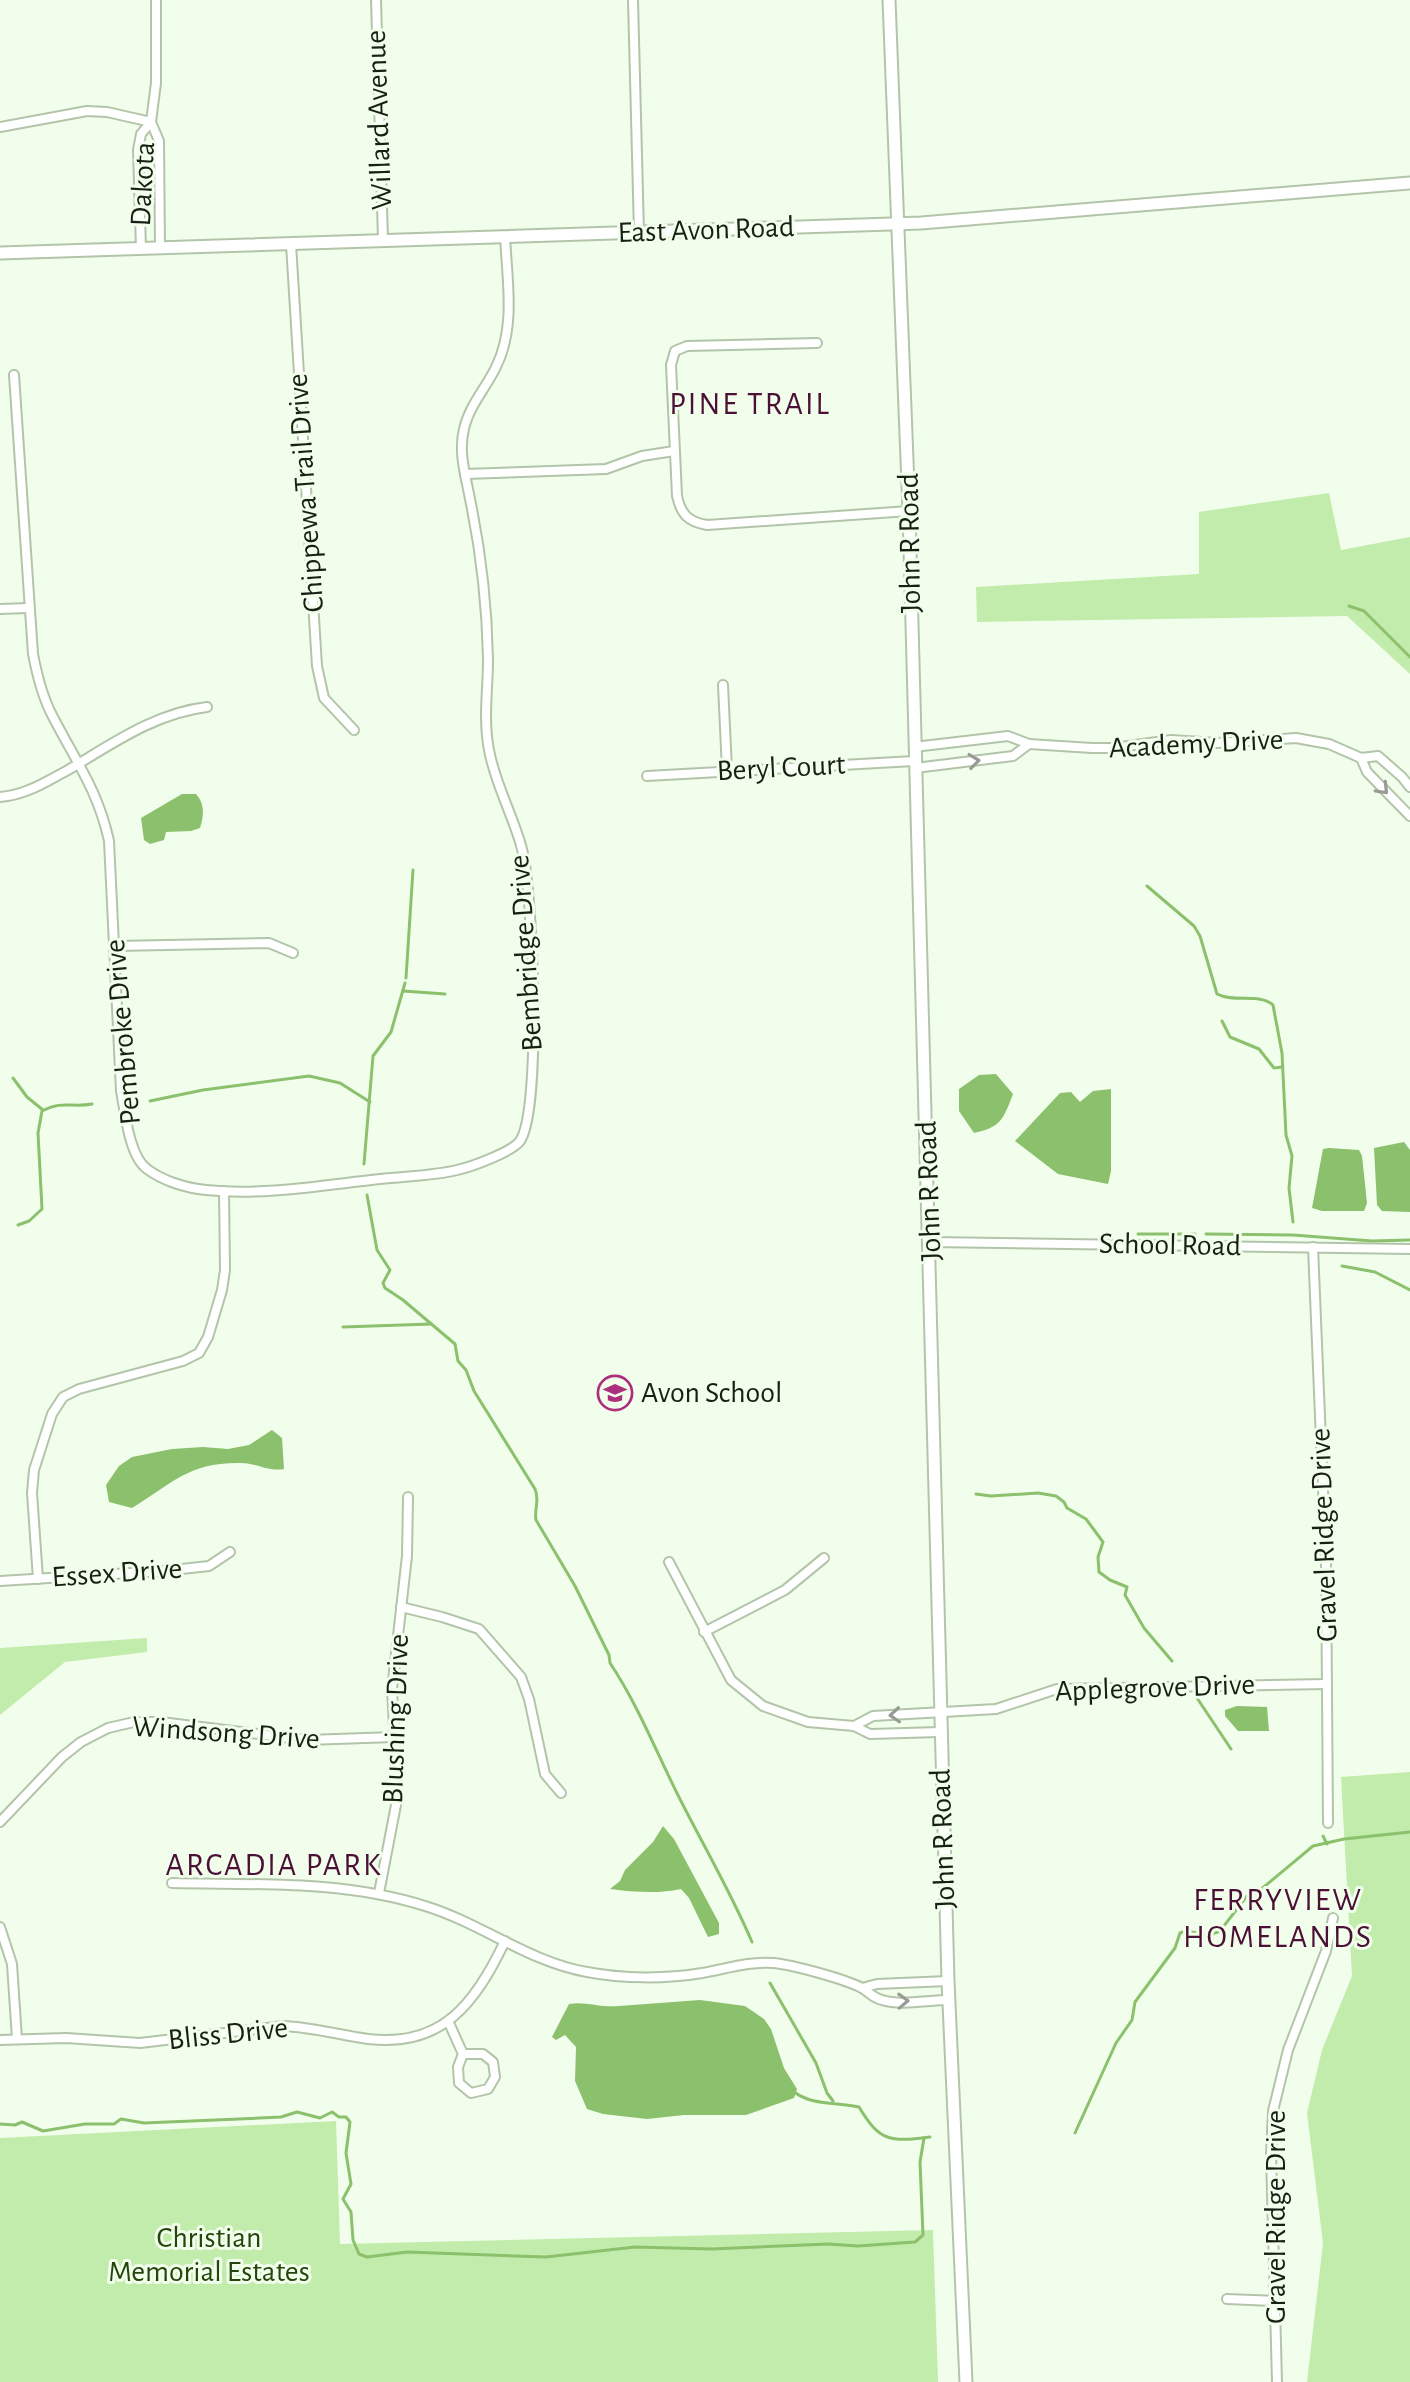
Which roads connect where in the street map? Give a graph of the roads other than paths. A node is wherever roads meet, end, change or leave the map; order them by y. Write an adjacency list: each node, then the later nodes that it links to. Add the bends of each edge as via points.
1 (156, 0): 5 (street, Dakota)
2 (376, 0): 11 (street, Willard Avenue)
3 (633, 0): 9 (street)
4 (889, 0): 8 (main road, John R Road)
5 (151, 122): 6 (street, via 87,111); 13 (street, Dakota, via 159,141); 14 (street, Dakota, via 141,134 138,150)
6 (0, 127)
7 (1410, 183): 8 (main road, East Avon Road)
8 (898, 224): 9 (main road, East Avon Road); 20 (main road, John R Road)
9 (639, 233): 10 (main road, East Avon Road)
10 (505, 236): 11 (main road, East Avon Road); 19 (street, Bembridge Drive, via 505,347 463,431)
11 (383, 240): 12 (main road, East Avon Road)
12 (291, 244): 13 (main road, East Avon Road); 25 (street, Chippewa Trail Drive, via 317,666 324,698)
13 (160, 248): 14 (main road, East Avon Road)
14 (141, 249): 15 (main road, East Avon Road)
15 (0, 253)
16 (817, 343): 18 (street, via 687,346 675,351)
17 (14, 375): 21 (street, Pembroke Drive)
18 (674, 451): 19 (street, via 598,470); 20 (street, via 680,510 694,523)
19 (465, 474): 38 (street, Bembridge Drive, via 484,578 488,746 528,875 534,1076 526,1125 519,1143 458,1170)
20 (909, 511): 27 (main road, John R Road)
21 (28, 608): 22 (street); 29 (street, Pembroke Drive, via 38,679)
22 (0, 609)
23 (723, 685): 31 (street)
24 (207, 707): 29 (street, via 156,720)
25 (354, 730)
26 (1029, 744): 27 (street, Academy Drive, via 1008,736); 28 (street, Academy Drive, via 1114,748 1171,740 1296,738); 30 (street, Academy Drive, one-way to 26, via 1013,756)
27 (914, 747): 30 (main road, John R Road)
28 (1361, 758): 33 (street, Academy Drive, via 1378,756); 35 (street, one-way to 35, via 1367,772)
29 (80, 763): 34 (street, via 30,791); 36 (street, Pembroke Drive, via 103,811 109,841)
30 (915, 764): 31 (street, Beryl Court); 39 (main road, John R Road)
31 (727, 770): 32 (street, Beryl Court)
32 (647, 776)
33 (1410, 787)
34 (0, 797)
35 (1410, 816)
36 (116, 946): 37 (street, via 269,943); 38 (street, Pembroke Drive, via 121,1091 143,1167 187,1187)
37 (293, 953)
38 (224, 1191): 46 (street, via 222,1290 199,1353 79,1389 63,1397 52,1414 32,1493)
39 (930, 1242): 40 (street, School Road); 51 (main road, John R Road)
40 (1313, 1247): 41 (street, School Road); 50 (street, Gravel Ridge Drive)
41 (1410, 1249)
42 (408, 1497): 48 (street, Blushing Drive)
43 (230, 1552): 46 (street, Essex Drive, via 209,1566)
44 (824, 1558): 49 (street, via 785,1590)
45 (669, 1562): 49 (street)
46 (38, 1579): 47 (street, Essex Drive)
47 (0, 1581)
48 (401, 1607): 54 (street, Blushing Drive, via 392,1689); 55 (street, via 479,1629 521,1677 545,1774)
49 (704, 1632): 52 (street, via 731,1680 763,1706 808,1722)
50 (1327, 1684): 51 (street, Applegrove Drive, via 1057,1689 996,1709); 57 (street, Gravel Ridge Drive)
51 (939, 1712): 52 (street, Applegrove Drive, one-way to 52, via 873,1716); 53 (main road, John R Road)
52 (854, 1726): 53 (street, via 870,1734)
53 (940, 1732): 63 (main road, John R Road)
54 (394, 1737): 56 (street, Windsong Drive, via 307,1740 134,1722 81,1742); 59 (street, Blushing Drive, via 396,1805)
55 (561, 1793)
56 (0, 1822)
57 (1328, 1823)
58 (172, 1883): 59 (street, via 315,1885)
59 (379, 1893): 62 (street, via 452,1915)
60 (1333, 1918): 71 (street, Gravel Ridge Drive, via 1273,2111)
61 (0, 1927): 67 (street, via 12,1964)
62 (505, 1941): 64 (street, via 586,1972 677,1975 773,1963); 66 (street, Bliss Drive, via 488,1978)
63 (948, 1981): 64 (street); 65 (main road, John R Road)
64 (862, 1988): 65 (street, one-way to 65, via 885,2001)
65 (948, 2000): 72 (main road, John R Road)
66 (449, 2023): 67 (street, Bliss Drive, via 387,2040 283,2026 140,2043); 69 (street)
67 (17, 2039): 68 (street, Bliss Drive)
68 (0, 2040)
69 (463, 2054): 69 (street, via 459,2083 471,2093 488,2089 495,2077 493,2062 483,2054)
70 (1227, 2299): 71 (street)
71 (1275, 2301): 73 (street, Gravel Ridge Drive)
72 (966, 2382)
73 (1277, 2382)

